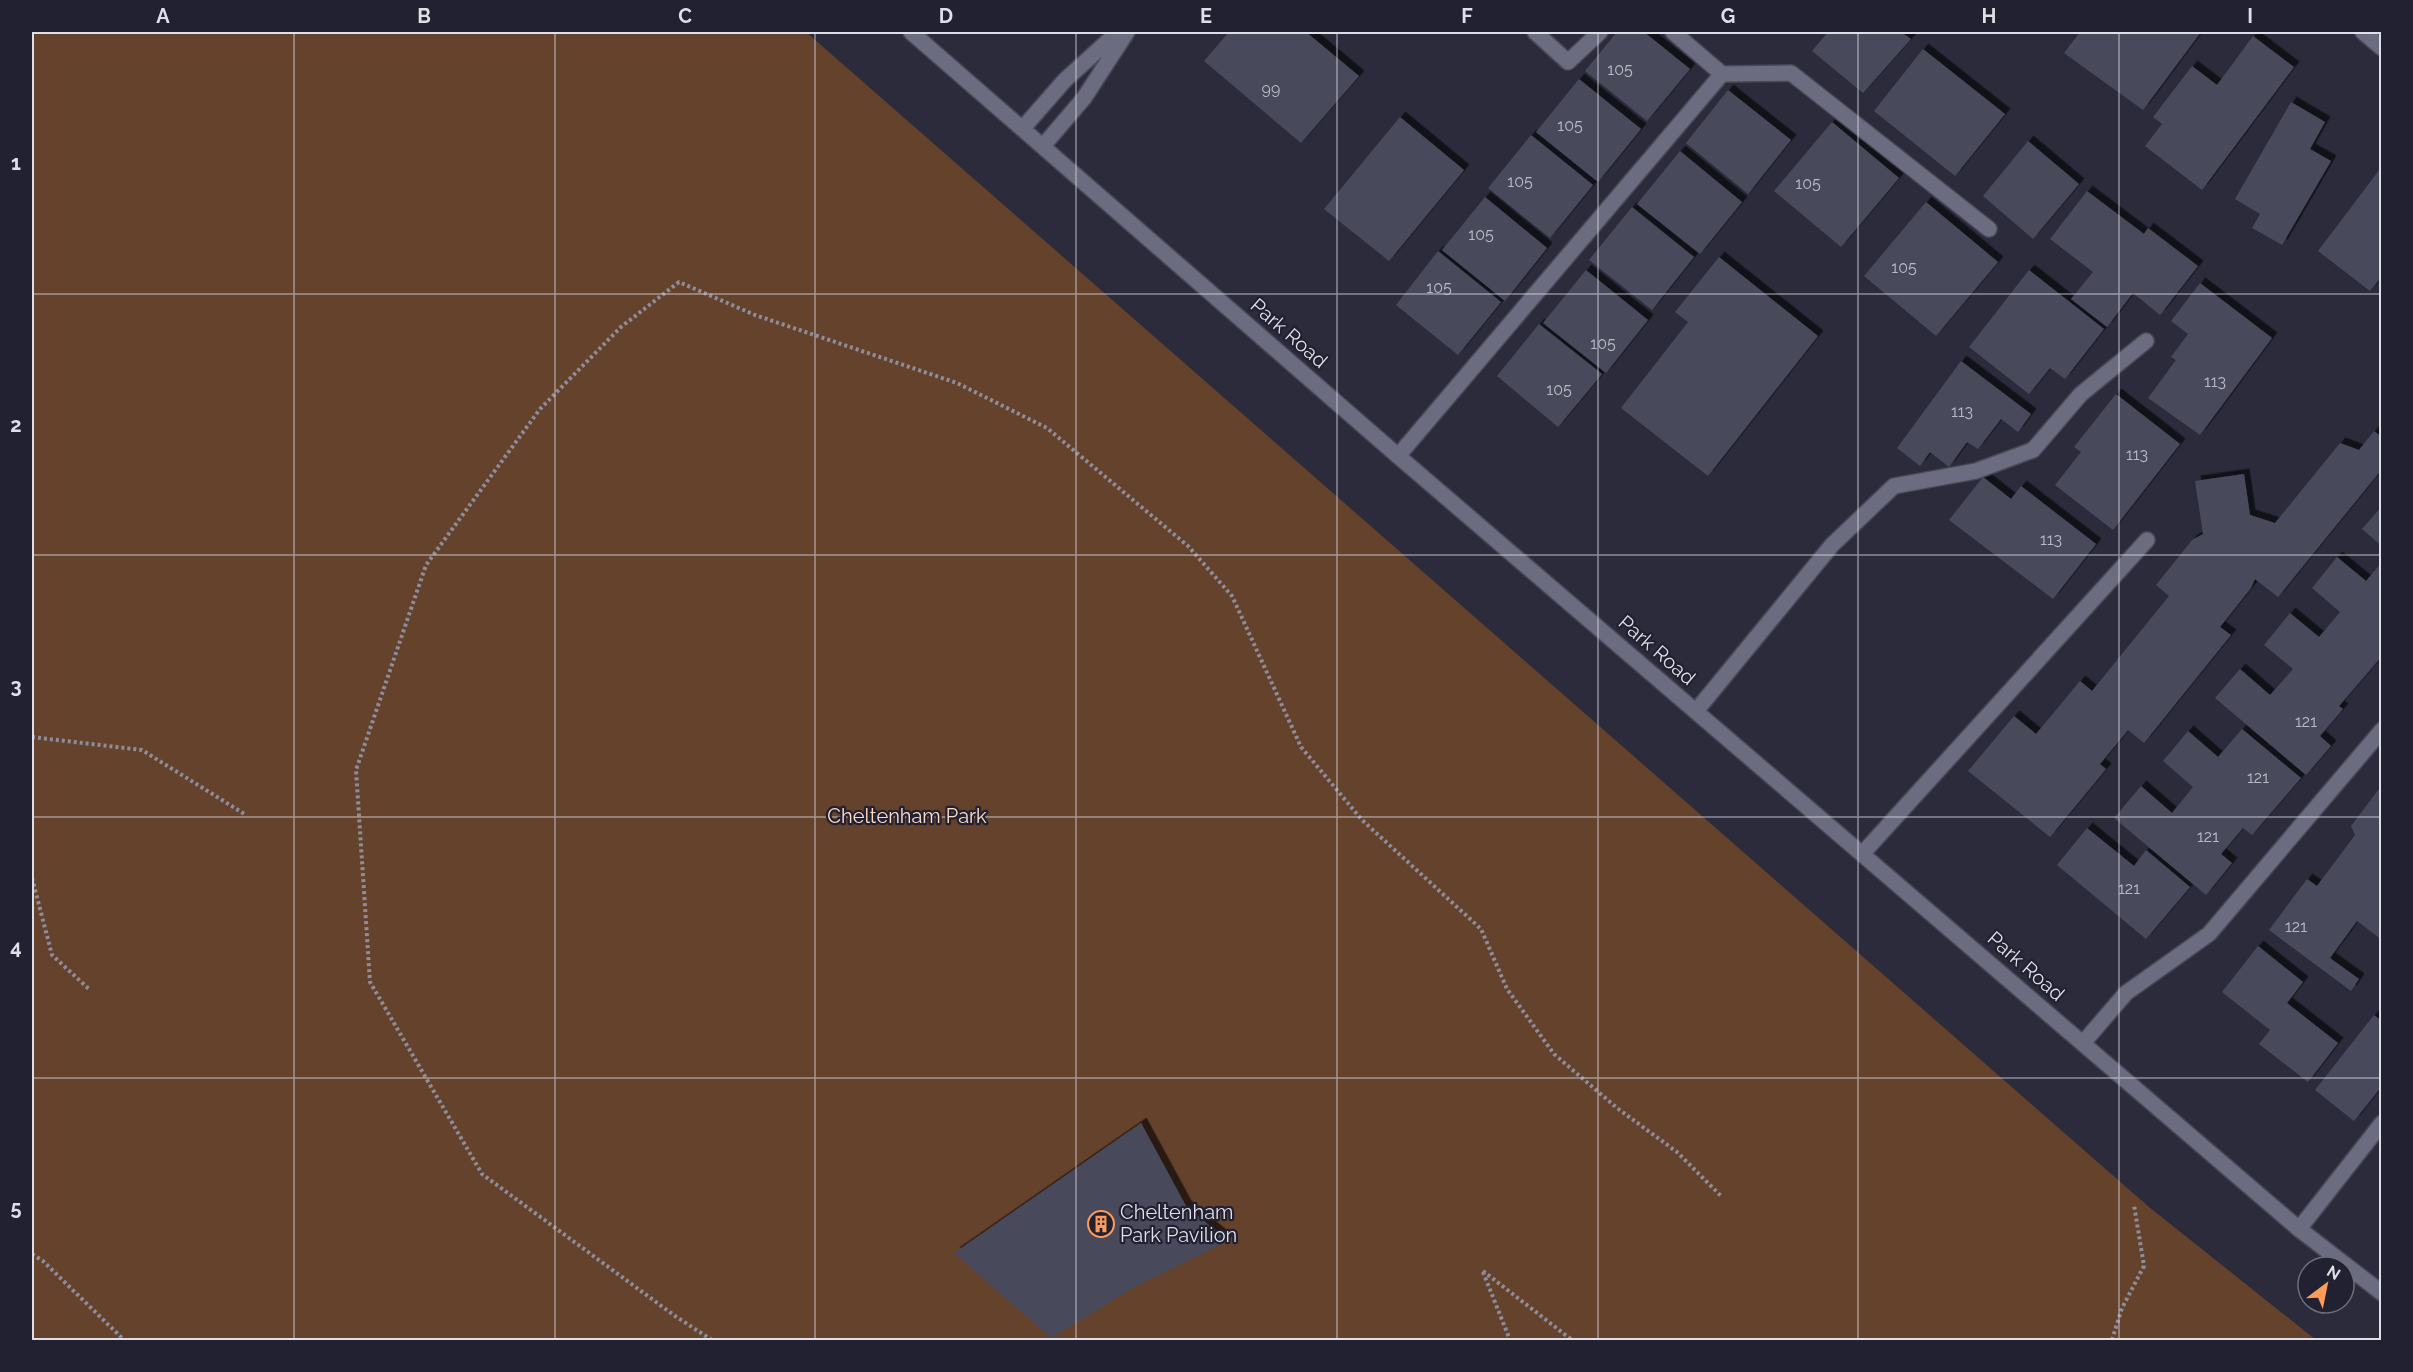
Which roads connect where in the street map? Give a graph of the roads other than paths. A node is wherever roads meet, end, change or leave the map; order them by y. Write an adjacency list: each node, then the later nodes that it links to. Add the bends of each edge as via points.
1 (911, 32): 10 (street, Park Road)
2 (1118, 32): 10 (street, via 1065,80)
3 (1127, 32): 11 (street, via 1084,98)
4 (1535, 32): 5 (street, via 1568,62)
5 (1600, 32)
6 (1673, 32): 9 (street)
7 (2362, 32): 8 (street)
8 (2382, 48)
9 (1722, 74): 12 (street, via 1791,73); 14 (street)
10 (1023, 129): 11 (street, Park Road)
11 (1043, 146): 14 (street, Park Road)
12 (1989, 229)
13 (2146, 341): 16 (street, via 2081,394 2033,450 1976,471 1894,486 1832,544)
14 (1398, 456): 16 (street, Park Road)
15 (2147, 540): 18 (street)
16 (1696, 711): 18 (street, Park Road)
17 (2382, 730): 19 (street, via 2209,934 2126,993)
18 (1863, 853): 19 (street, Park Road)
19 (2084, 1043): 21 (street, Park Road)
20 (2382, 1123): 21 (street)
21 (2299, 1229): 22 (street, Park Road)
22 (2382, 1293)

